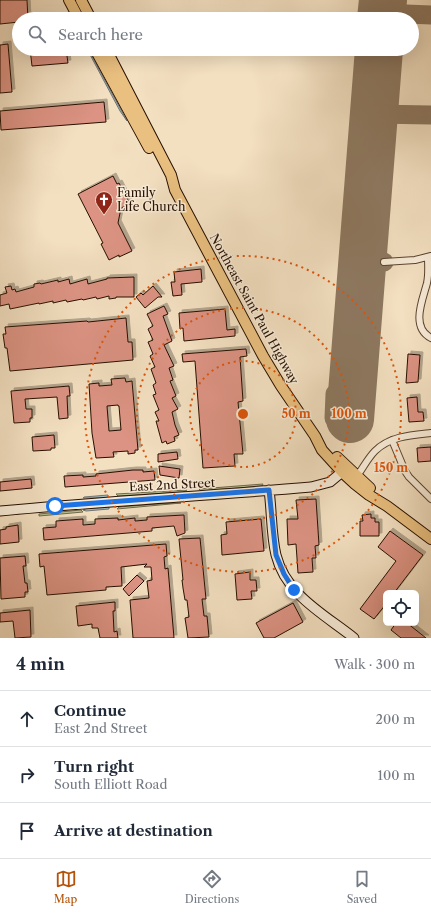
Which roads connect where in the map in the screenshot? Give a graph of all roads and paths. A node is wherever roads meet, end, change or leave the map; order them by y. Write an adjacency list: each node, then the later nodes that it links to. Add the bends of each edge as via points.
1 (69, 0): 3 (main road)
2 (81, 0): 4 (main road)
3 (75, 12)
4 (87, 12)
5 (99, 56): 7 (main road, Northeast Saint Paul Highway, via 165,178)
6 (110, 56): 7 (main road, Northeast Saint Paul Highway, via 171,175)
7 (175, 190): 12 (main road, Northeast Saint Paul Highway, via 263,356)
8 (430, 257): 9 (street); 10 (street, via 427,282 419,310 421,327)
9 (384, 262)
10 (431, 338)
11 (431, 434): 13 (street)
12 (315, 436): 14 (main road, via 322,450); 15 (main road)
13 (392, 440): 15 (street, via 375,451); 17 (street, via 404,471)
14 (342, 472): 16 (street, East 2nd Street, via 330,482 317,486); 18 (main road, via 369,495)
15 (357, 476): 18 (main road)
16 (269, 490): 19 (street, East 2nd Street); 21 (street, via 276,555 284,574 294,590)
17 (431, 499)
18 (387, 506): 20 (main road)
19 (0, 511)
20 (431, 539)
21 (354, 638)

